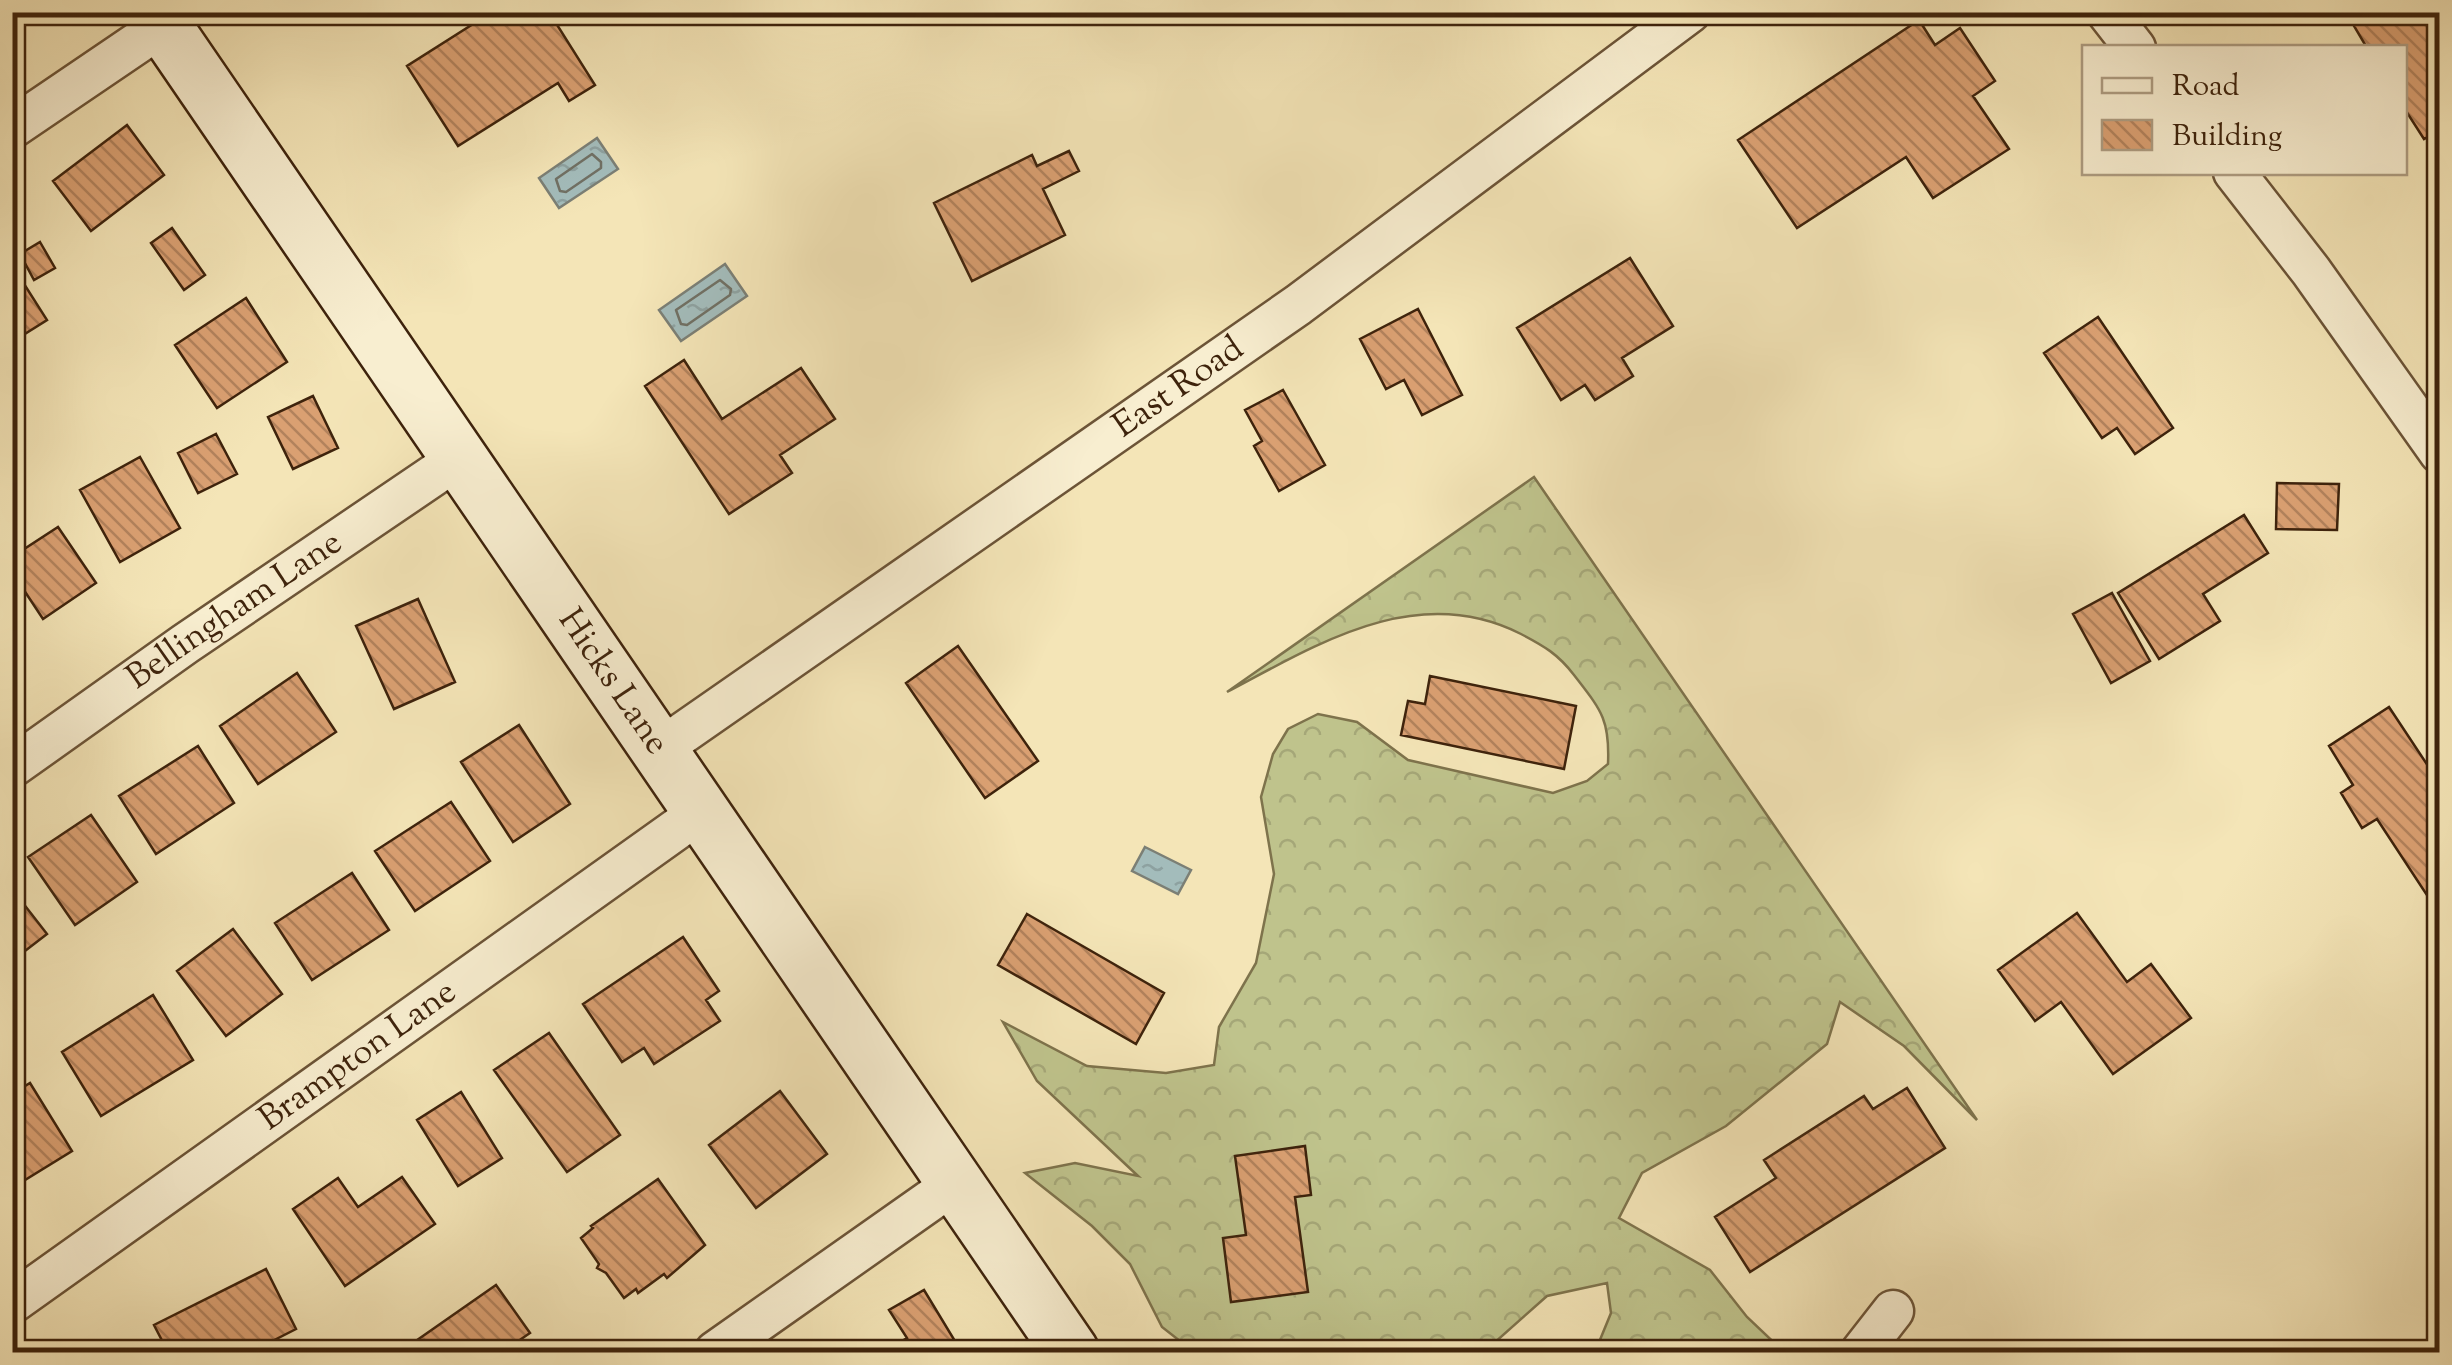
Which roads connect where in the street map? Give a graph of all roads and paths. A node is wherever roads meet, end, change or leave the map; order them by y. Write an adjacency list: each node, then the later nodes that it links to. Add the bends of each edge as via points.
1 (1690, 12): 9 (street, East Road, via 1298,305)
2 (2108, 12): 4 (street)
3 (167, 17): 5 (street); 8 (main road, Hicks Lane)
4 (2133, 45)
5 (12, 128)
6 (2236, 175): 7 (street)
7 (2440, 453)
8 (460, 458): 9 (main road, Hicks Lane); 10 (street, Bellingham Lane)
9 (660, 749): 11 (main road, Hicks Lane)
10 (12, 766)
11 (702, 811): 12 (main road, Hicks Lane); 13 (street, Brampton Lane)
12 (955, 1183): 15 (street); 16 (main road, Hicks Lane)
13 (12, 1303)
14 (1893, 1310): 17 (street)
15 (715, 1352)
16 (1071, 1352)
17 (1861, 1352)

